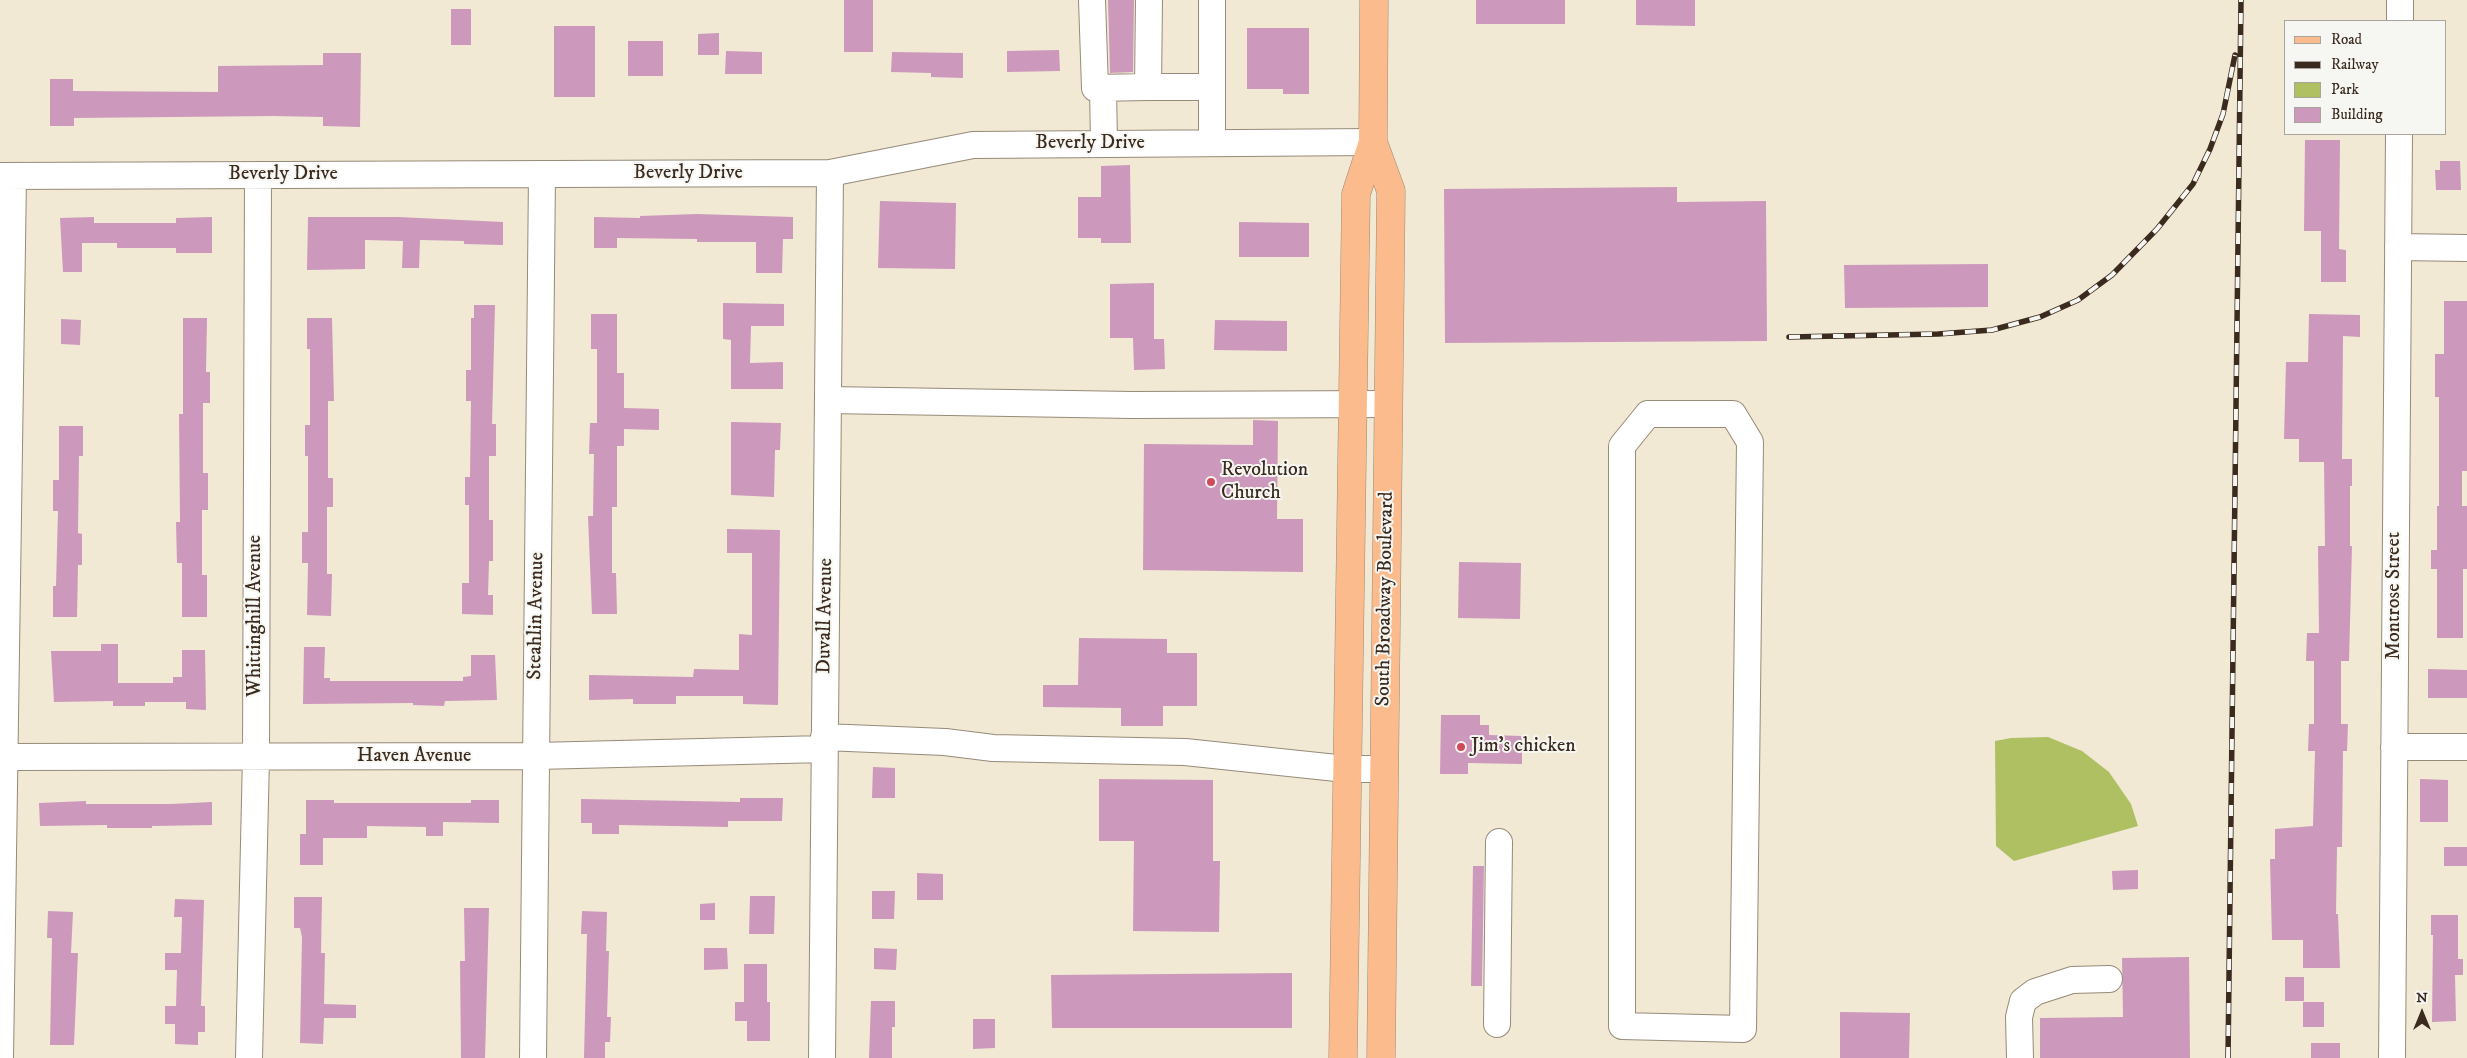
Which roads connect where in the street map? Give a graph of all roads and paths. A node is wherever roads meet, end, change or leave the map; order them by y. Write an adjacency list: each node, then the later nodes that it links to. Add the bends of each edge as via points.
1 (1092, 0): 9 (street, via 1095,88)
2 (1149, 0): 7 (street)
3 (1212, 0): 8 (street)
4 (1374, 0): 11 (main road, South Broadway Boulevard)
5 (2400, 0): 6 (street)
6 (2400, 20)
7 (1148, 87): 8 (street); 9 (street)
8 (1211, 87): 12 (street)
9 (1103, 88): 13 (street)
10 (2399, 135): 18 (street, Montrose Street)
11 (1373, 142): 12 (street, Beverly Drive); 21 (main road, South Broadway Boulevard, via 1356,194); 22 (main road, South Broadway Boulevard, via 1391,191)
12 (1212, 143): 13 (street, Beverly Drive)
13 (1104, 144): 14 (street, Beverly Drive, via 973,145)
14 (830, 173): 15 (street, Beverly Drive); 20 (street, Duvall Avenue)
15 (542, 174): 16 (street, Beverly Drive); 27 (street, Steahlin Avenue)
16 (258, 175): 17 (street, Beverly Drive); 28 (street, Whittinghill Avenue)
17 (7, 176): 29 (street)
18 (2398, 247): 19 (street); 25 (street, Montrose Street)
19 (2467, 248)
20 (828, 400): 21 (street, via 1132,405); 24 (street, Duvall Avenue)
21 (1353, 403): 22 (street); 30 (main road, South Broadway Boulevard)
22 (1389, 404): 31 (main road, South Broadway Boulevard)
23 (1750, 442): 23 (street, via 1742,1029 1622,1026 1622,446 1648,414 1733,414)
24 (824, 743): 27 (street, Haven Avenue); 30 (street, Haven Avenue, via 945,742 993,748 1184,752); 38 (street, Duvall Avenue)
25 (2394, 747): 26 (street); 42 (street, Montrose Street)
26 (2467, 747)
27 (536, 756): 28 (street, Haven Avenue); 37 (street, Steahlin Avenue)
28 (256, 757): 29 (street, Haven Avenue); 36 (street, Whittinghill Avenue)
29 (4, 758): 35 (street)
30 (1346, 769): 31 (street, Haven Avenue); 39 (main road, South Broadway Boulevard)
31 (1384, 769): 40 (main road, South Broadway Boulevard)
32 (1499, 842): 34 (street)
33 (2109, 979): 41 (street, via 2072,980 2035,992 2023,1000 2019,1017)
34 (1497, 1024)
35 (0, 1058)
36 (249, 1058)
37 (533, 1058)
38 (822, 1058)
39 (1343, 1058)
40 (1381, 1058)
41 (2020, 1058)
42 (2392, 1058)

